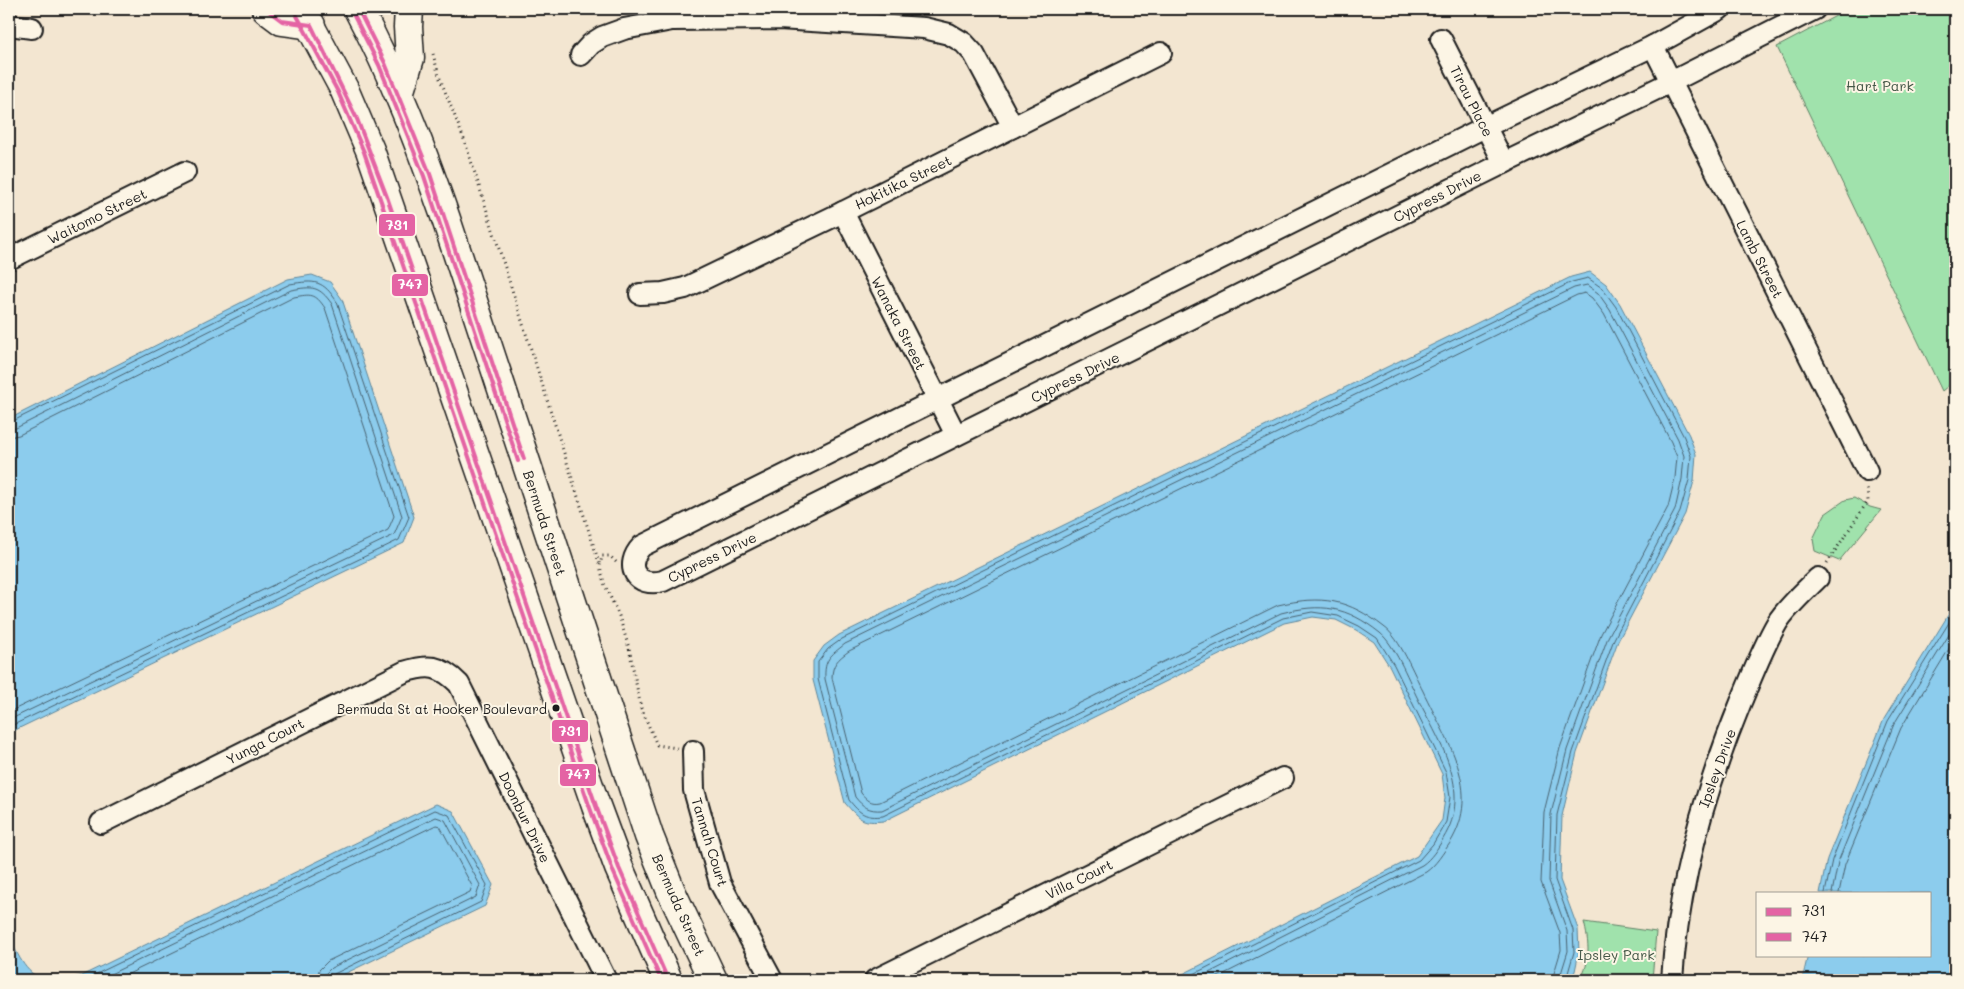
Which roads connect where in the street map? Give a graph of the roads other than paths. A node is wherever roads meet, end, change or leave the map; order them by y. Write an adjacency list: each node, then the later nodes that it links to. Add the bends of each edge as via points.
1 (266, 9): 6 (main road, via 282,21)
2 (358, 9): 14 (main road, Bermuda Street)
3 (409, 9): 14 (main road, via 410,58)
4 (1720, 9): 10 (street)
5 (1815, 9): 13 (street, Cypress Drive)
6 (306, 17): 31 (main road, via 344,89 370,150 596,806)
7 (9, 25): 8 (street)
8 (32, 28)
9 (1441, 39): 16 (street, Tirau Place)
10 (1653, 46): 13 (street, Lamb Street); 16 (street)
11 (1161, 53): 15 (street, Hokitika Street)
12 (580, 55): 15 (street, via 602,37 624,28 672,20 779,19 924,28 949,34 974,54)
13 (1671, 82): 17 (street, Cypress Drive); 24 (street, Lamb Street)
14 (399, 94): 32 (main road, Bermuda Street, via 446,219 649,836)
15 (1013, 127): 19 (street, Hokitika Street)
16 (1485, 128): 17 (street, Tirau Place); 22 (street)
17 (1504, 163): 23 (street, Cypress Drive)
18 (185, 172): 20 (street, Waitomo Street)
19 (843, 212): 21 (street, Hokitika Street, via 685,288); 22 (street, Wanaka Street)
20 (9, 259)
21 (640, 294)
22 (938, 399): 23 (street, Wanaka Street); 23 (street, Cypress Drive, via 642,546 634,554 632,566 635,575 652,584 663,581)
23 (956, 435)
24 (1867, 471)
25 (1818, 578): 35 (street, Ipsley Drive, via 1778,621 1723,746 1688,860 1674,943)
26 (431, 666): 29 (street, Yunga Court, via 404,672); 30 (street, Doonbur Drive, via 442,670 459,684)
27 (693, 751): 33 (street, Tannah Court, via 694,790 720,883)
28 (1283, 778): 34 (street, Villa Court)
29 (101, 823)
30 (597, 977)
31 (668, 980)
32 (713, 980)
33 (772, 980)
34 (875, 980)
35 (1672, 980)

